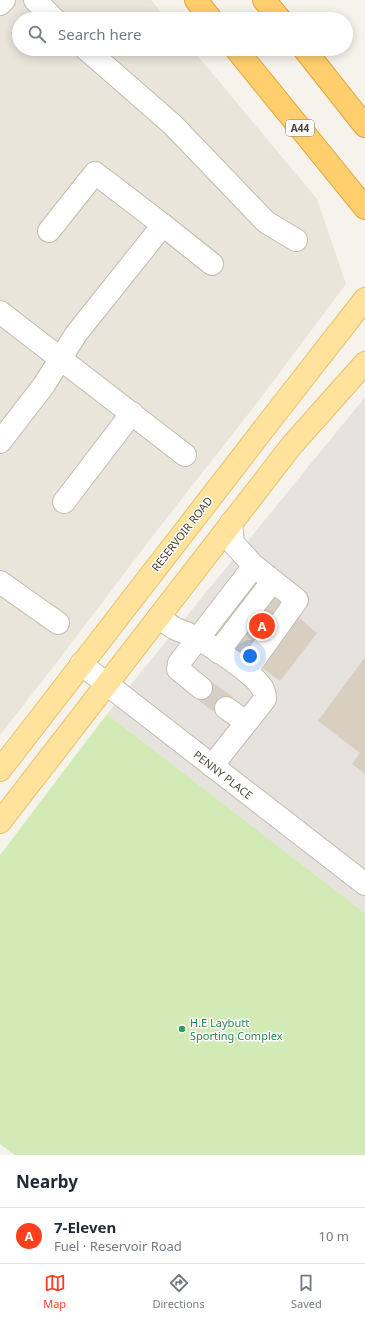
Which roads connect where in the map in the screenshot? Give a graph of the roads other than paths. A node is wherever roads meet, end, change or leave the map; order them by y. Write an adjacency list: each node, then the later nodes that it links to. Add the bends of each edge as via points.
1 (4, 0): 5 (street)
2 (35, 0): 6 (street)
3 (196, 0): 7 (highway)
4 (264, 0): 8 (highway)
5 (0, 4)
6 (47, 12)
7 (205, 12)
8 (274, 12)
9 (94, 56): 18 (street, via 173,125 266,222)
10 (242, 56): 15 (highway, A44)
11 (310, 56): 12 (highway)
12 (337, 91): 13 (main road); 14 (highway)
13 (365, 107)
14 (365, 126)
15 (365, 208)
16 (163, 225): 17 (street, via 95,173); 19 (street); 22 (street, via 76,334)
17 (49, 231)
18 (296, 240)
19 (212, 264)
20 (365, 299): 36 (main road, RESERVOIR ROAD)
21 (0, 312): 22 (street)
22 (60, 359): 24 (street); 25 (street, via 44,385)
23 (365, 363): 28 (main road, via 292,445)
24 (132, 413): 26 (street); 27 (street)
25 (0, 442)
26 (185, 455)
27 (64, 502)
28 (231, 523): 29 (street, via 233,544); 32 (main road)
29 (254, 566): 31 (street); 34 (street)
30 (0, 582): 33 (street)
31 (272, 582): 35 (street); 37 (street, via 297,600)
32 (158, 618): 34 (street); 38 (main road)
33 (58, 623)
34 (197, 638): 35 (street); 39 (street, via 179,663 178,669)
35 (218, 652): 37 (street)
36 (81, 664): 38 (street, PENNY PLACE); 43 (main road, RESERVOIR ROAD)
37 (246, 671): 41 (street, via 259,684 265,695)
38 (106, 684): 42 (street, PENNY PLACE); 44 (main road)
39 (201, 688)
40 (226, 708): 41 (street)
41 (246, 722): 42 (street)
42 (212, 766): 45 (street, PENNY PLACE)
43 (0, 770)
44 (0, 822)
45 (365, 884)

